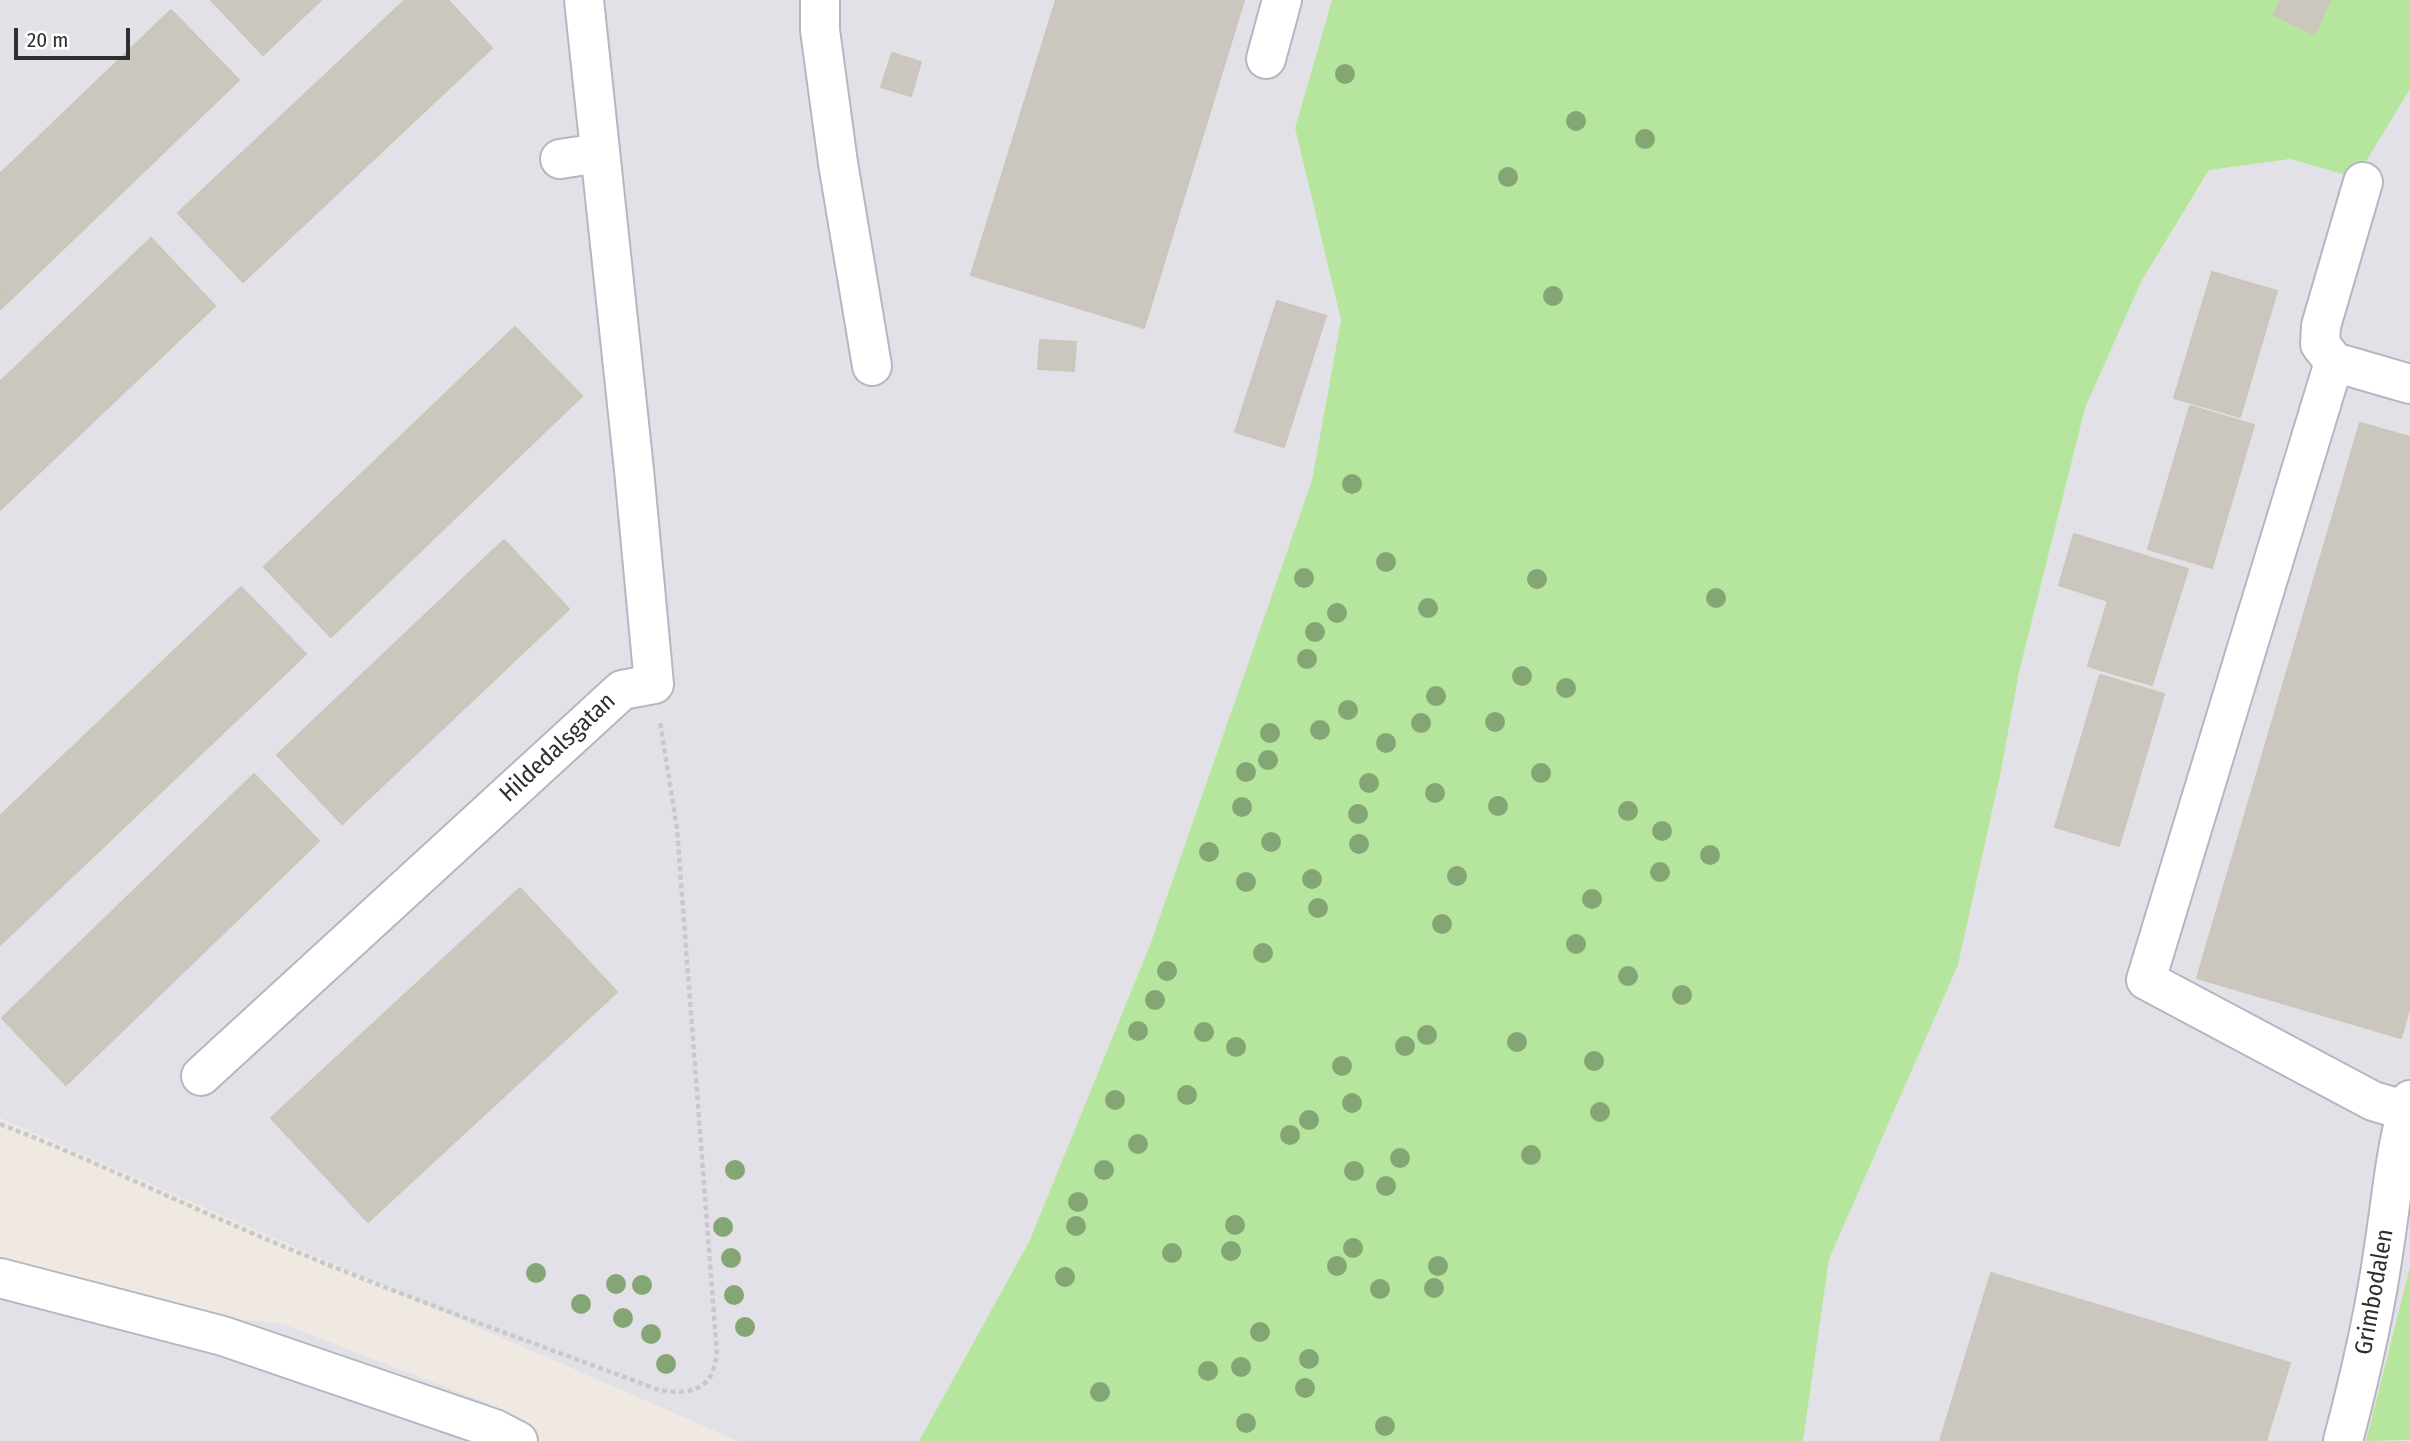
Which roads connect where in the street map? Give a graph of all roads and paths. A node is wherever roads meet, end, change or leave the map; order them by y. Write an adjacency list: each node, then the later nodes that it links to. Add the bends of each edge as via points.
1 (584, 0): 5 (street)
2 (820, 0): 9 (street, via 838,163)
3 (1282, 0): 4 (street)
4 (1266, 59)
5 (599, 153): 6 (street); 11 (street)
6 (560, 159)
7 (2363, 181): 8 (street, via 2321,326 2320,344)
8 (2334, 362): 10 (street); 13 (street, via 2146,980 2373,1101)
9 (872, 366)
10 (2410, 384)
11 (654, 684): 12 (street, Hildedalsgatan, via 622,690); 14 (path, via 677,829 718,1355 710,1378 694,1390 659,1390 340,1269)
12 (201, 1076)
13 (2408, 1106): 17 (street, Grimbodalen, via 2399,1136 2382,1262)
14 (0, 1125)
15 (0, 1278): 16 (street, via 223,1336)
16 (519, 1441)
17 (2343, 1441)

